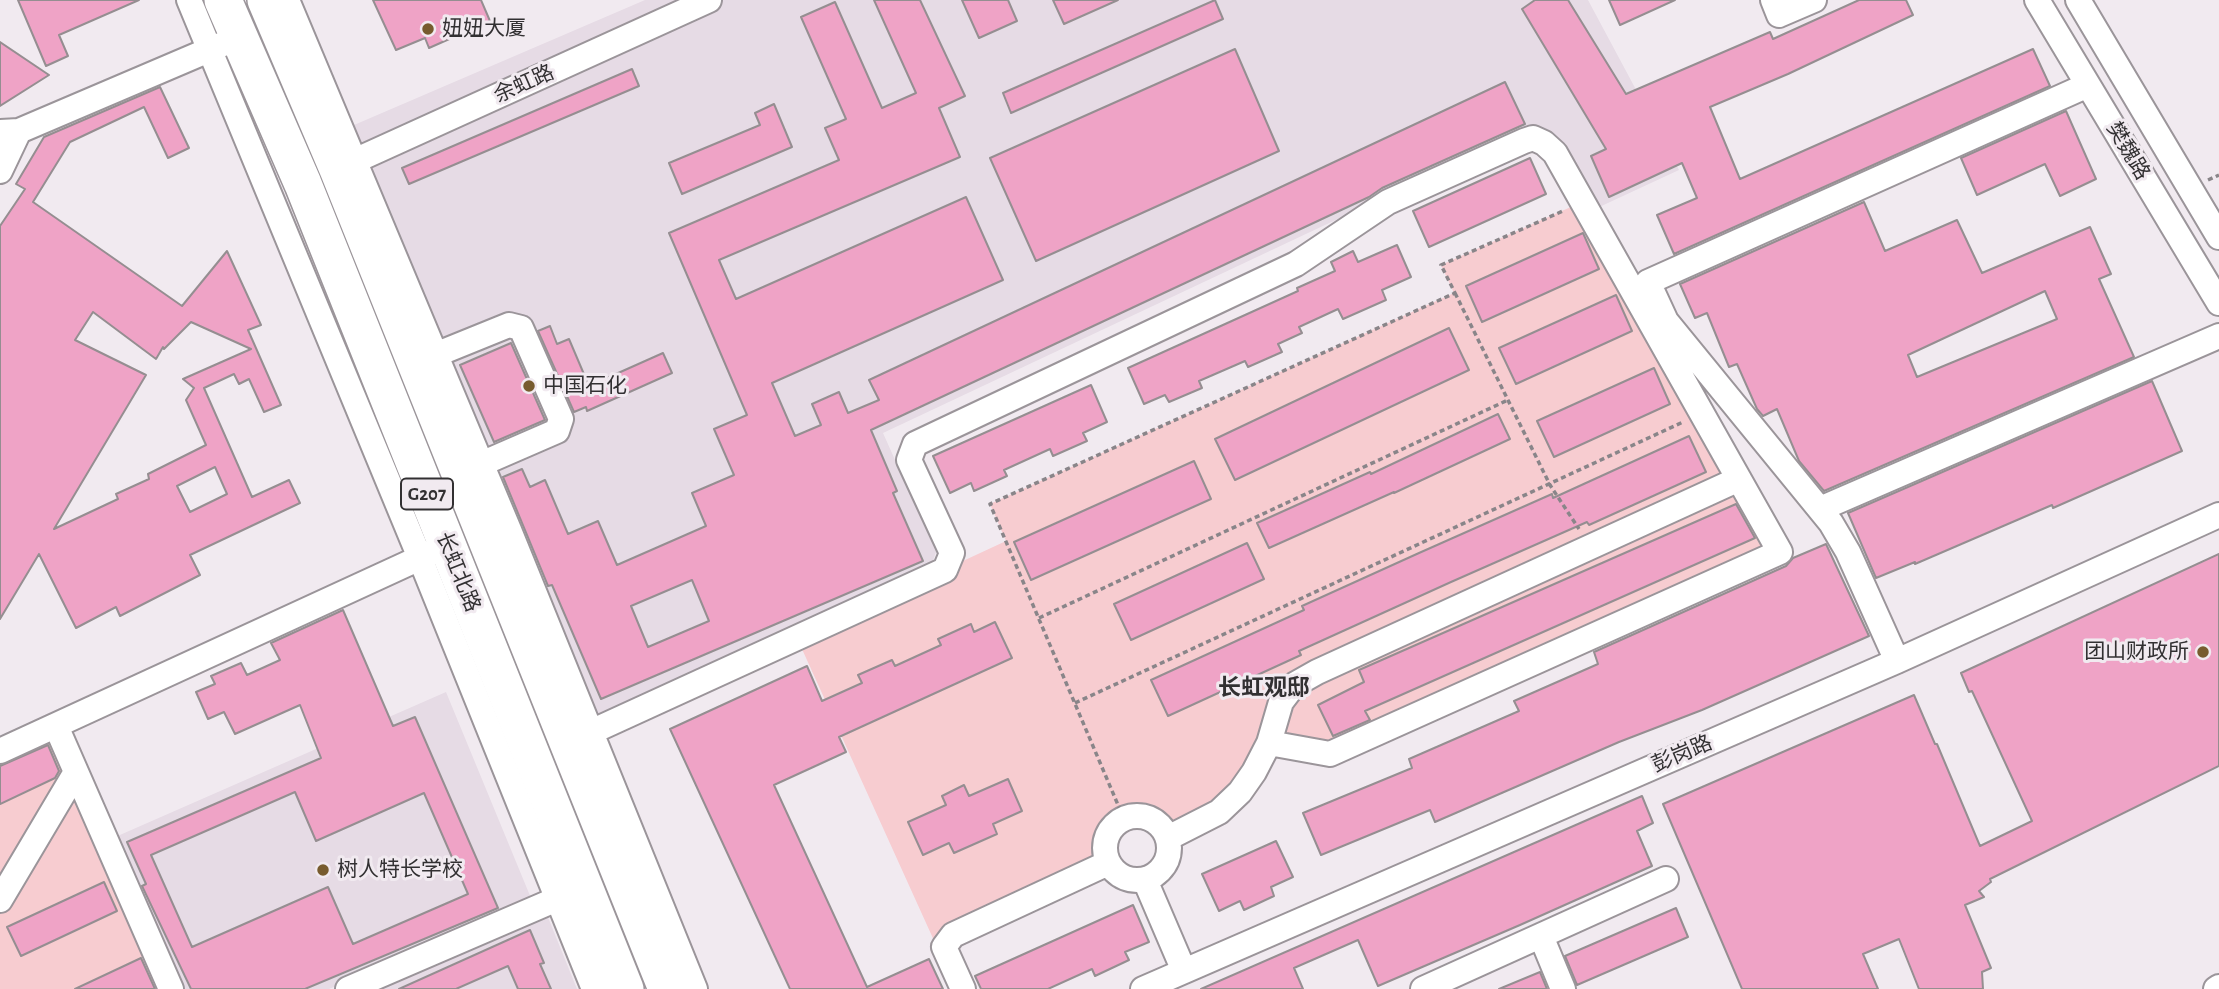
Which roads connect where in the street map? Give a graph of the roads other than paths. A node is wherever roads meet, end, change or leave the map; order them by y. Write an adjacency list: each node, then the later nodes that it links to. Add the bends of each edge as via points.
1 (189, 0): 10 (street)
2 (223, 0): 10 (highway, 长虹北路 / G207)
3 (266, 0): 13 (highway, 长虹北路 / G207)
4 (287, 0): 13 (street)
5 (709, 0): 13 (street, 余虹路)
6 (1773, 0): 7 (street, via 1779,15)
7 (1814, 0)
8 (2036, 0): 11 (street, 樊魏路)
9 (2082, 1): 15 (street, 樊魏路)
10 (224, 43): 12 (street); 23 (highway, 长虹北路 / G207, via 303,184)
11 (2088, 85): 16 (street, 樊魏路); 21 (street, via 1648,282 1666,321)
12 (9, 132): 14 (street)
13 (346, 165): 18 (street); 42 (highway, 长虹北路 / G207)
14 (0, 171)
15 (2219, 237)
16 (2219, 303)
17 (2219, 336): 21 (street)
18 (435, 355): 19 (street); 19 (street, via 509,325 522,328 561,419 557,431)
19 (481, 464): 26 (street)
20 (1739, 480): 26 (street, via 1555,153 1533,138 1388,202 1296,264 915,444 909,460 952,553 946,570); 27 (street, via 1317,672 1294,685 1281,702); 27 (street, via 1780,552 1330,754)
21 (1820, 509): 24 (street, via 1849,552)
22 (2219, 515): 24 (street, 彭岗路)
23 (434, 552): 25 (street); 34 (highway, 长虹北路 / G207)
24 (1897, 661): 37 (street, 彭岗路)
25 (56, 726): 28 (street); 29 (street)
26 (591, 732): 43 (street)
27 (1269, 743): 30 (street, via 1240,792 1219,811)
28 (0, 751)
29 (76, 772): 35 (street); 38 (street)
30 (1168, 838): 31 (street, via 1155,821 1124,819 1105,842); 32 (street, via 1168,859)
31 (1108, 863): 32 (street, via 1124,878); 44 (street, via 953,935 944,947)
32 (1150, 878): 37 (street)
33 (1666, 880): 36 (street)
34 (571, 892): 39 (street); 40 (street); 41 (highway, 长虹北路 / G207)
35 (0, 900)
36 (1541, 936): 46 (street); 47 (street)
37 (1189, 968): 45 (street, 彭岗路)
38 (171, 989)
39 (348, 989)
40 (594, 989)
41 (625, 989)
42 (667, 989)
43 (695, 989)
44 (963, 989)
45 (1143, 989)
46 (1423, 989)
47 (1563, 989)

